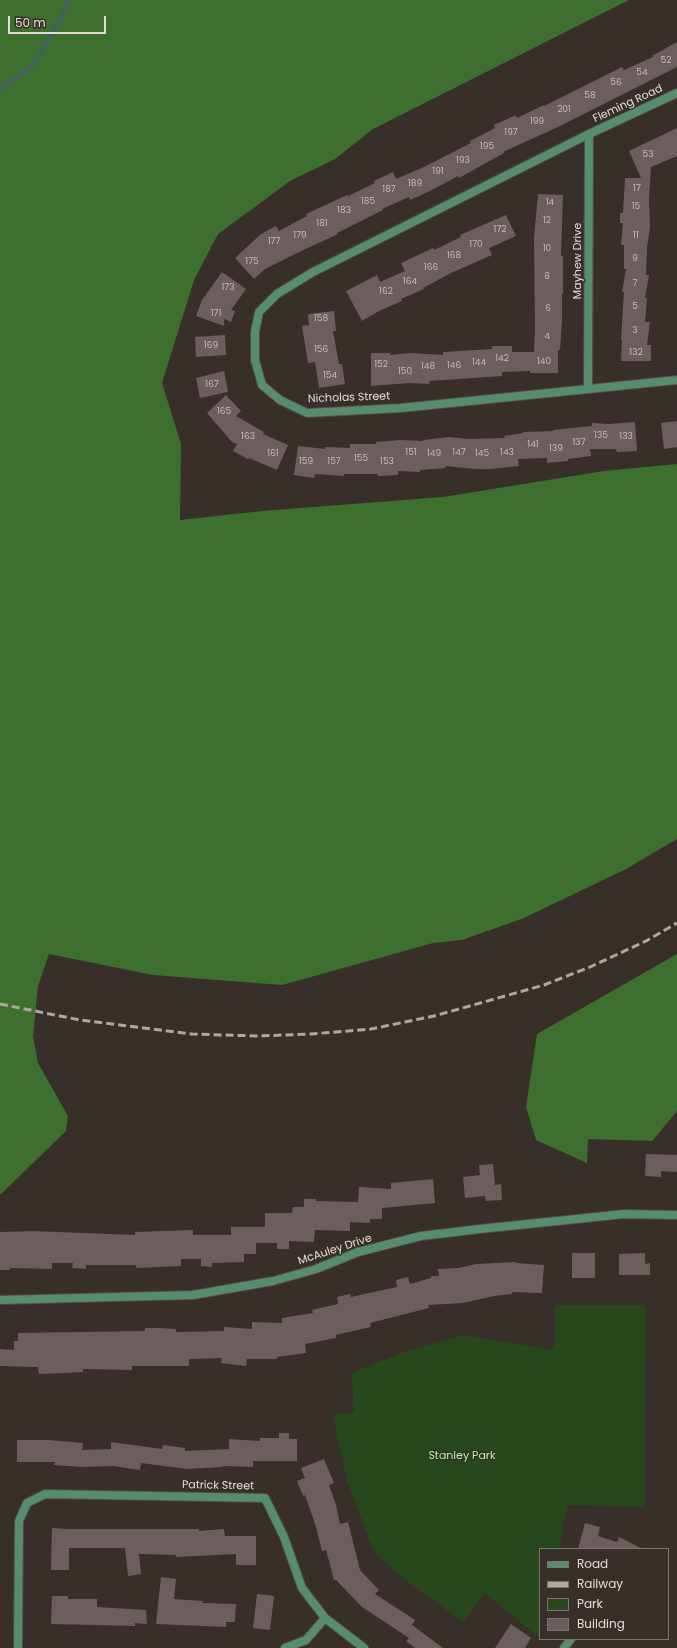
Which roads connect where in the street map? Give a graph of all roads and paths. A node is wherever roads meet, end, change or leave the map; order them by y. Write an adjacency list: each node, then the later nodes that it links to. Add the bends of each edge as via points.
1 (677, 93): 2 (street, Fleming Road)
2 (589, 134): 4 (street, Mayhew Drive); 4 (street, Nicholas Street, via 313,272 277,294 259,312 255,332 255,360 262,384 280,400 308,413 401,408)
3 (677, 380): 4 (street, Nicholas Street)
4 (588, 389)
5 (677, 1215): 6 (street, McAuley Drive, via 624,1214 421,1236 358,1252 273,1281 193,1295)
6 (0, 1300)
7 (325, 1618): 9 (street, Patrick Street, via 302,1588 284,1537 265,1498 45,1494 27,1503 19,1521); 10 (street, via 306,1640); 11 (street, Patrick Street)
8 (570, 1640): 12 (street)
9 (18, 1648)
10 (285, 1648)
11 (364, 1648)
12 (564, 1648)

